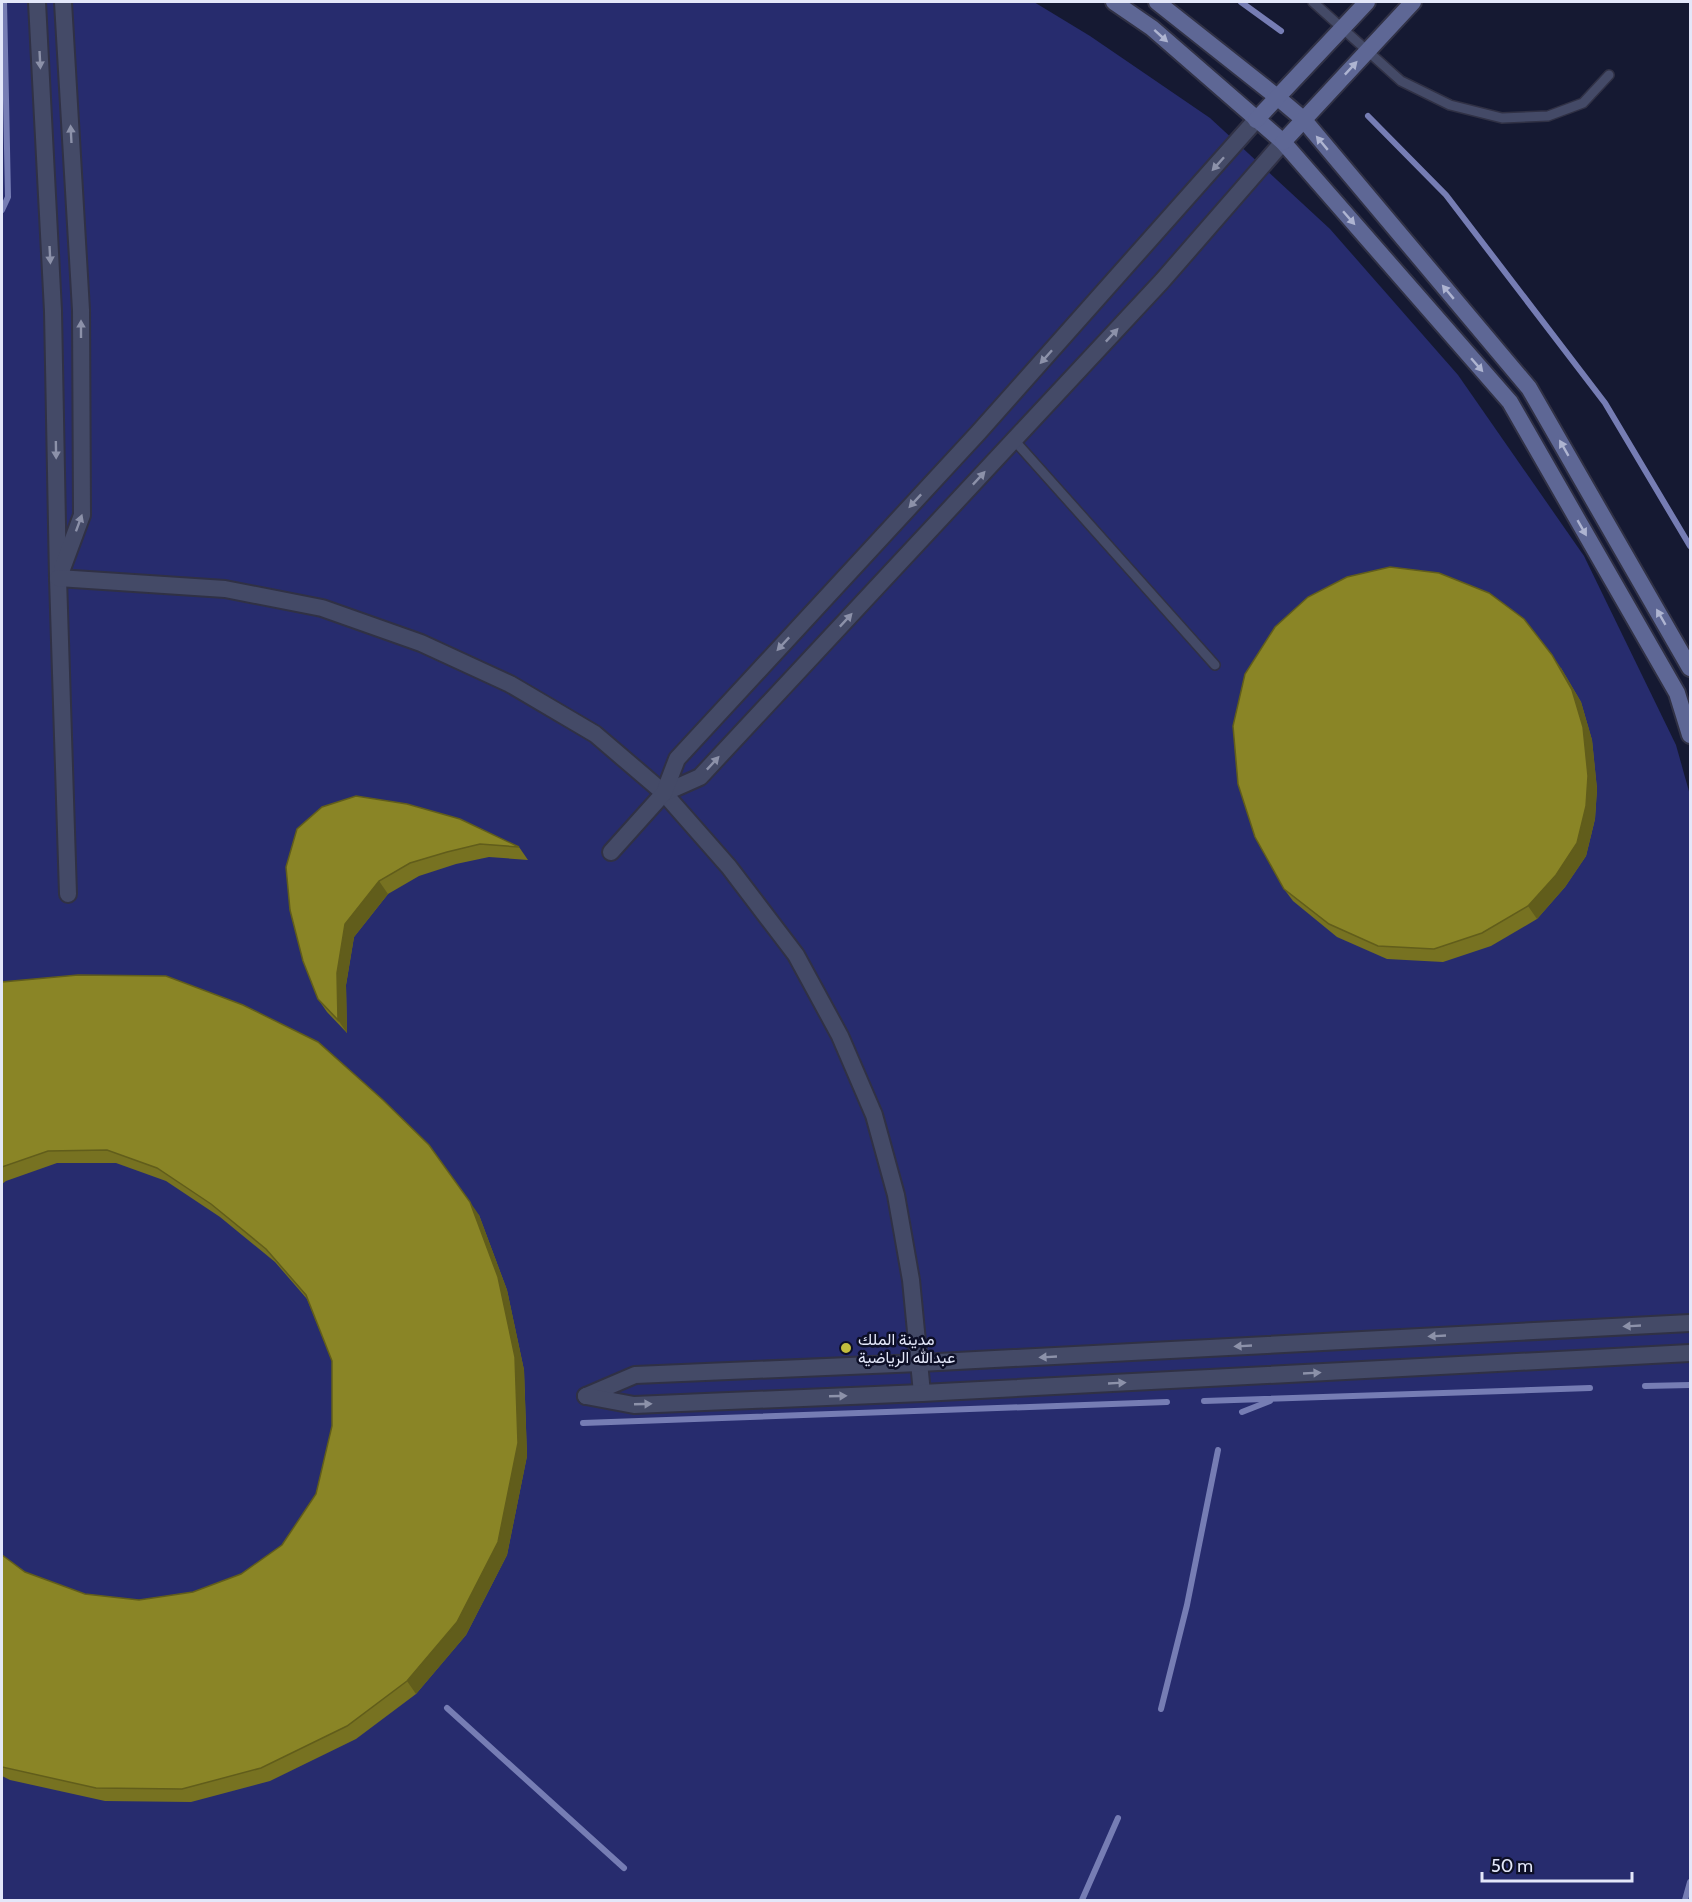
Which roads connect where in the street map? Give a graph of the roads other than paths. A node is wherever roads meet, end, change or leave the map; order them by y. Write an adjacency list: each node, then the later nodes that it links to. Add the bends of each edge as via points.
1 (37, 2): 16 (street, one-way to 16, via 53,311)
2 (63, 2): 16 (street, one-way to 2, via 82,515 81,310)
3 (1114, 2): 12 (main road, one-way to 12, via 1152,28)
4 (1157, 2): 11 (main road)
5 (1313, 2): 8 (lane)
6 (1367, 2): 8 (main road)
7 (1413, 2): 9 (main road)
8 (1342, 28): 9 (lane); 11 (main road)
9 (1367, 51): 10 (lane, via 1411,86 1450,105 1502,118 1548,116 1583,103); 13 (main road, one-way to 9)
10 (1609, 75)
11 (1277, 96): 12 (main road); 13 (main road)
12 (1257, 120): 14 (main road); 20 (street, one-way to 20, via 978,433 677,759)
13 (1303, 120): 14 (main road); 18 (main road, one-way to 13, via 1529,388)
14 (1283, 142): 15 (street, one-way to 14, via 1162,281); 19 (main road, one-way to 19, via 1510,402 1677,693)
15 (1014, 440): 17 (lane); 20 (street, one-way to 15, via 700,777)
16 (58, 578): 20 (street, via 225,589 322,608 388,631 519,689 595,734); 22 (street)
17 (1215, 664)
18 (1690, 668)
19 (1690, 735)
20 (664, 793): 21 (street); 25 (street, via 729,867 796,955 840,1036 874,1115 896,1195 911,1280)
21 (611, 852)
22 (68, 894)
23 (1690, 1323): 25 (street, one-way to 25)
24 (1690, 1353): 26 (street, one-way to 24)
25 (919, 1363): 26 (street); 26 (street, one-way to 26, via 635,1375 586,1396 634,1405)
26 (922, 1393)

